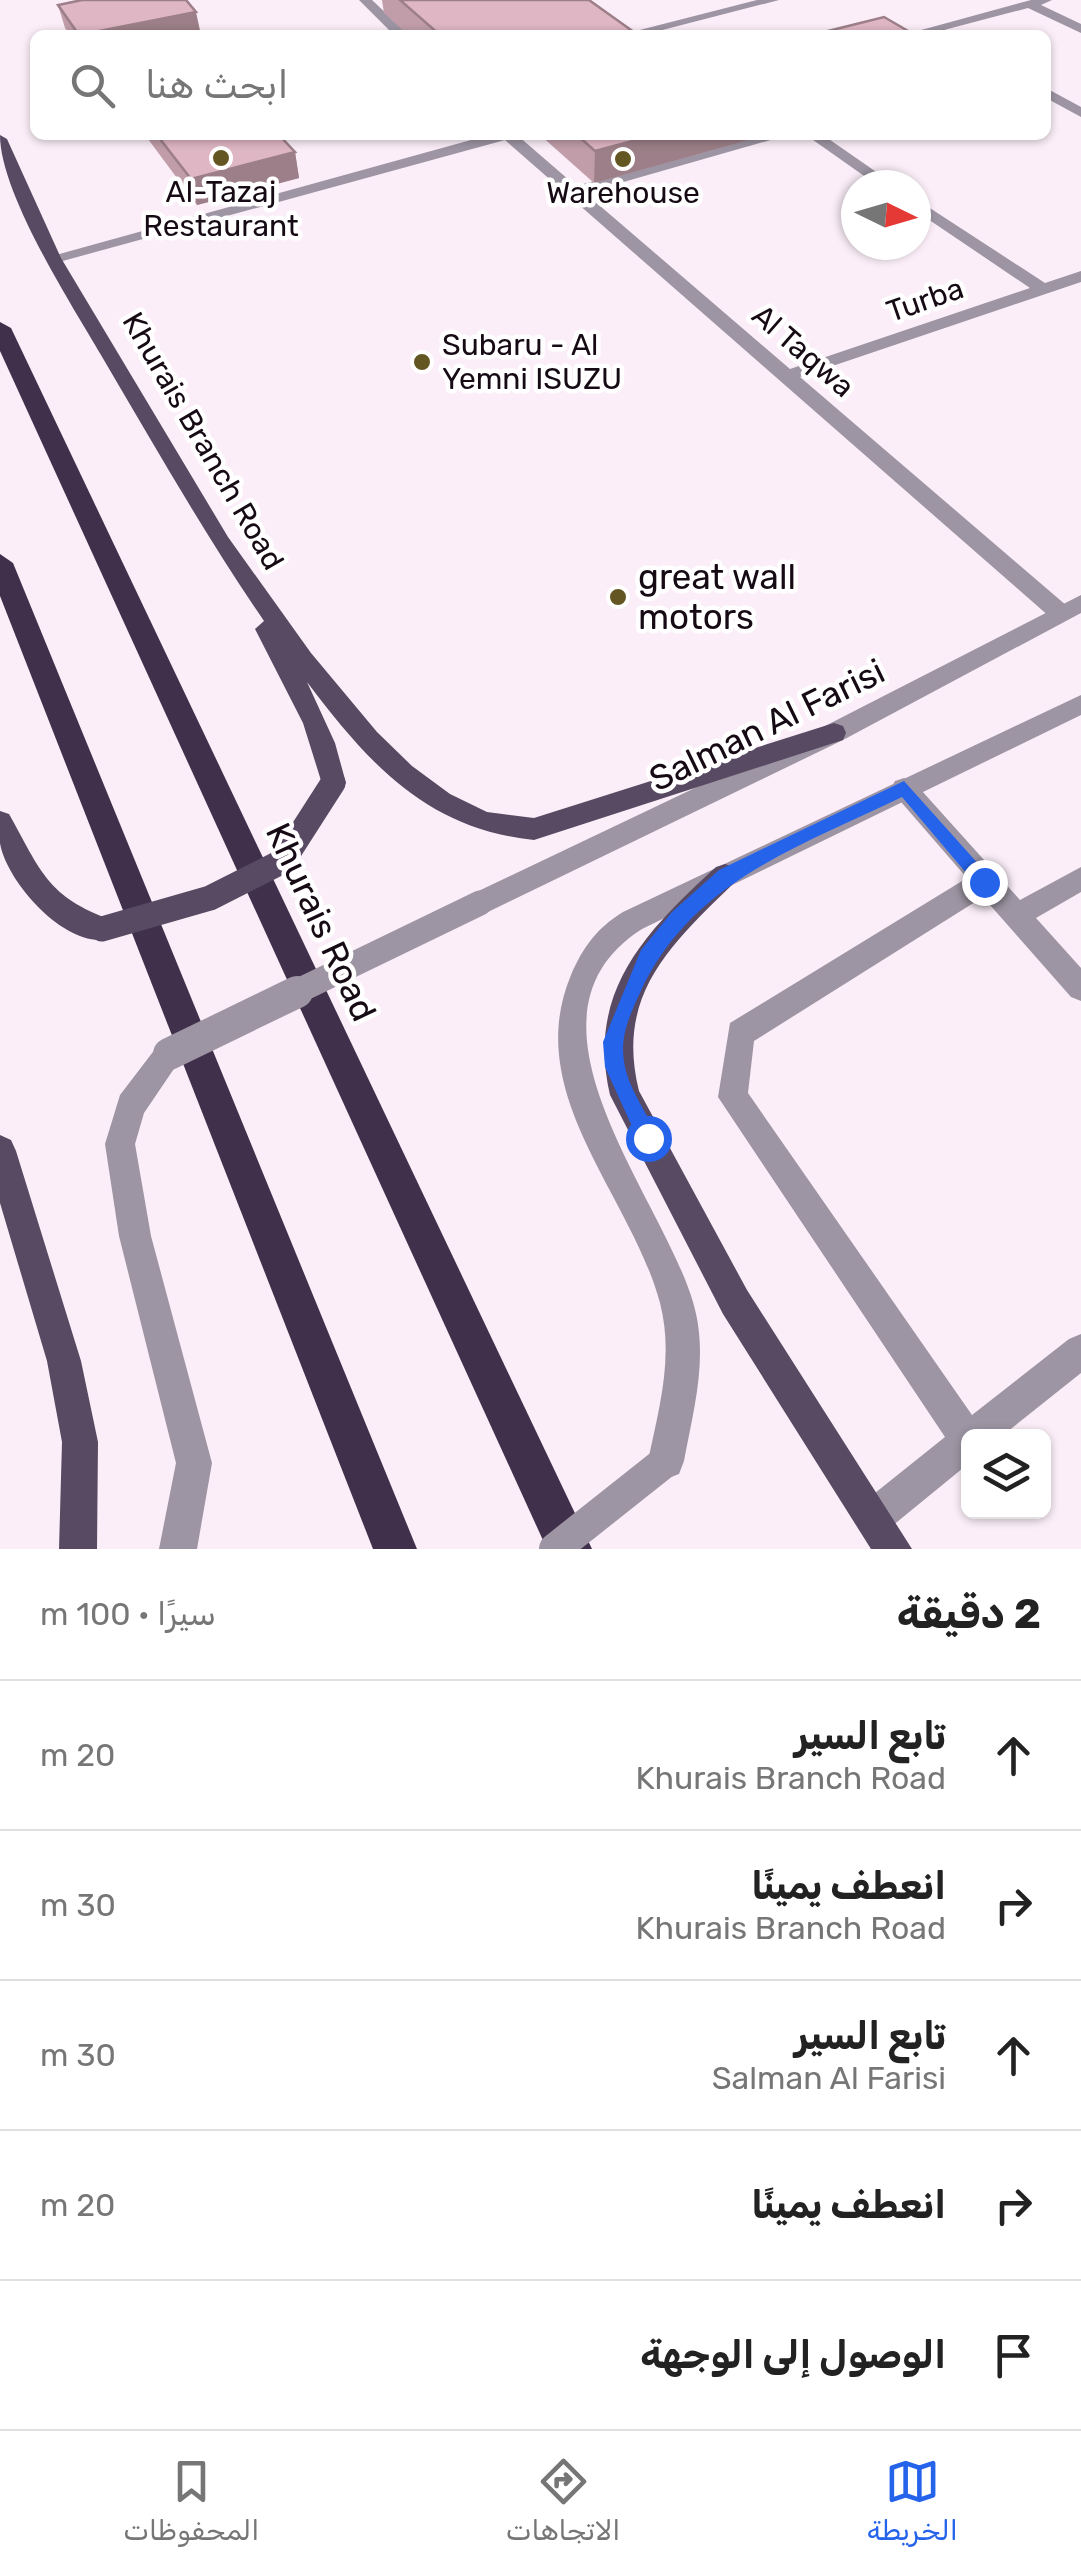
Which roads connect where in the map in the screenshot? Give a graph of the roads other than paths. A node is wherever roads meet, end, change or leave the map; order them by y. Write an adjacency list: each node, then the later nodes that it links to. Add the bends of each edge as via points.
1 (366, 0): 6 (street)
2 (773, 0): 8 (street)
3 (1040, 1): 5 (street); 9 (street)
4 (616, 22): 7 (street)
5 (1081, 28)
6 (397, 30)
7 (627, 30)
8 (649, 30)
9 (948, 30)
10 (1051, 95): 11 (street)
11 (1081, 113)
12 (0, 139): 20 (main road, Khurais Branch Road)
13 (489, 140): 20 (street)
14 (513, 140): 18 (street, Al Taqwa)
15 (761, 140): 18 (street)
16 (820, 140): 17 (street)
17 (866, 170)
18 (576, 190): 24 (street, Al Taqwa)
19 (931, 214): 22 (street)
20 (53, 258): 25 (main road, Khurais Branch Road)
21 (1081, 276): 22 (street, Turba)
22 (1043, 289): 24 (street, Turba)
23 (0, 328): 47 (highway, Khurais Road)
24 (786, 376): 27 (street, Al Taqwa)
25 (221, 542): 29 (main road, via 338,706 437,800 483,822 534,829); 31 (main road, Khurais Branch Road, bridge, via 330,757 333,784 283,861 210,898 102,928 50,908)
26 (0, 563): 45 (highway)
27 (1070, 607): 29 (street, Salman Al Farisi)
28 (1081, 704): 30 (street)
29 (834, 733): 44 (street, Salman Al Farisi, bridge, via 169,1054 131,1106 120,1144 135,1236 194,1463)
30 (904, 788): 32 (street); 34 (street)
31 (0, 822)
32 (725, 875): 42 (main road, via 647,956 620,1018 614,1067 735,1302); 46 (street, bridge, via 603,943 569,1023 571,1058 589,1114 669,1272 684,1362 666,1461)
33 (1081, 878): 35 (street)
34 (984, 882): 35 (street); 39 (street, via 740,1034 733,1097)
35 (1014, 916): 36 (street)
36 (1081, 988)
37 (0, 1151): 43 (main road, via 64,1360 80,1442)
38 (1081, 1351): 40 (street)
39 (963, 1429)
40 (983, 1429)
41 (961, 1446): 42 (street)
42 (873, 1518): 48 (main road)
43 (78, 1549)
44 (178, 1549)
45 (396, 1549)
46 (555, 1549)
47 (570, 1549)
48 (893, 1549)

